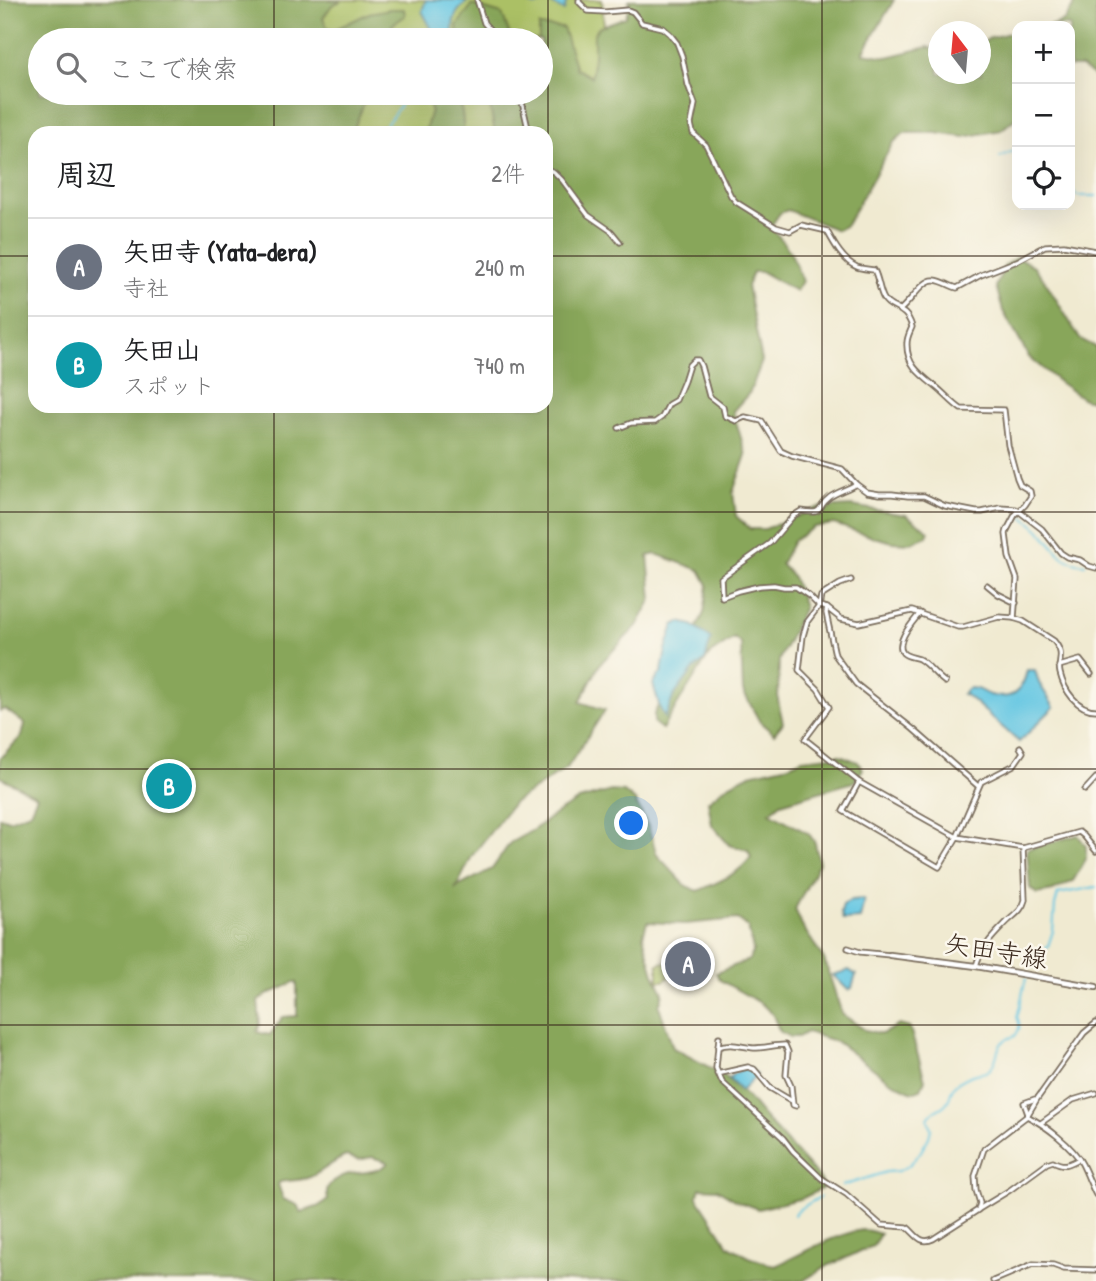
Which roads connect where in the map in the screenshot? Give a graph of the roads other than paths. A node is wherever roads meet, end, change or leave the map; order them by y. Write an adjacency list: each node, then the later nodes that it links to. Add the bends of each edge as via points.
1 (477, 0): 3 (street)
2 (579, 0): 9 (street, via 588,10 628,10 642,23 670,34 682,56 695,104 693,133 706,145 736,202 776,227 790,231 801,225 827,231 856,267 874,270 884,300)
3 (488, 28)
4 (523, 105): 5 (street)
5 (527, 126)
6 (553, 172): 7 (street, via 588,215)
7 (620, 242)
8 (1096, 251): 9 (street, via 1051,244 957,288 930,280)
9 (901, 309): 12 (street, via 912,323 906,342 910,360 922,377 961,409 1004,410 1018,482 1031,496)
10 (619, 428): 11 (street, via 662,418 676,400 694,359 701,366 709,396 723,407 725,416 762,421 781,451 842,468)
11 (856, 484): 12 (street, via 870,493 924,496 955,508); 17 (street, via 828,498 819,511 793,516 771,543 721,578 722,597 759,586 796,587)
12 (1019, 510): 13 (street, via 1063,555); 16 (street, via 1006,534 1017,579)
13 (1096, 568)
14 (851, 580): 17 (street, via 821,596)
15 (988, 584): 16 (street)
16 (1016, 603): 20 (street)
17 (819, 606): 18 (street); 27 (street, via 807,622 799,670 829,707 804,739)
18 (827, 608): 19 (street, via 855,623 908,611); 28 (street, via 835,655 856,684)
19 (920, 613): 20 (street, via 963,627); 23 (street, via 902,638 902,652 922,661)
20 (1014, 618): 21 (street, via 1054,641 1060,651)
21 (1059, 666): 22 (street, via 1080,660); 24 (street, via 1073,699 1083,708)
22 (1091, 674)
23 (945, 682)
24 (1096, 710)
25 (1020, 747): 28 (street, via 1023,752 1014,765)
26 (1096, 778): 29 (street)
27 (859, 782): 30 (street); 30 (street, via 843,811 939,867)
28 (978, 786): 30 (street)
29 (1085, 790)
30 (957, 837): 31 (street)
31 (1023, 848): 32 (street, via 1079,832); 35 (street, via 1023,908 979,954)
32 (1096, 851)
33 (848, 948): 34 (street)
34 (890, 955): 35 (main road, 矢田寺線)
35 (976, 966): 36 (main road, 矢田寺線)
36 (1096, 987)
37 (1096, 1023): 42 (street)
38 (719, 1037): 39 (street)
39 (718, 1047): 40 (street); 43 (street, via 785,1045)
40 (717, 1074): 43 (street, via 754,1069 770,1088); 49 (street, via 821,1178 881,1225 907,1227 927,1242)
41 (1096, 1093): 46 (street, via 1073,1100)
42 (1037, 1099): 45 (street); 45 (street, via 1024,1103)
43 (792, 1101): 44 (street)
44 (796, 1106)
45 (1028, 1115): 46 (street); 49 (street, via 984,1149 975,1176)
46 (1041, 1123): 47 (street)
47 (1079, 1158): 48 (street); 49 (street, via 1064,1165 1047,1163)
48 (1096, 1195)
49 (979, 1209)
50 (1096, 1270): 51 (street, via 1032,1264)
51 (993, 1281)

